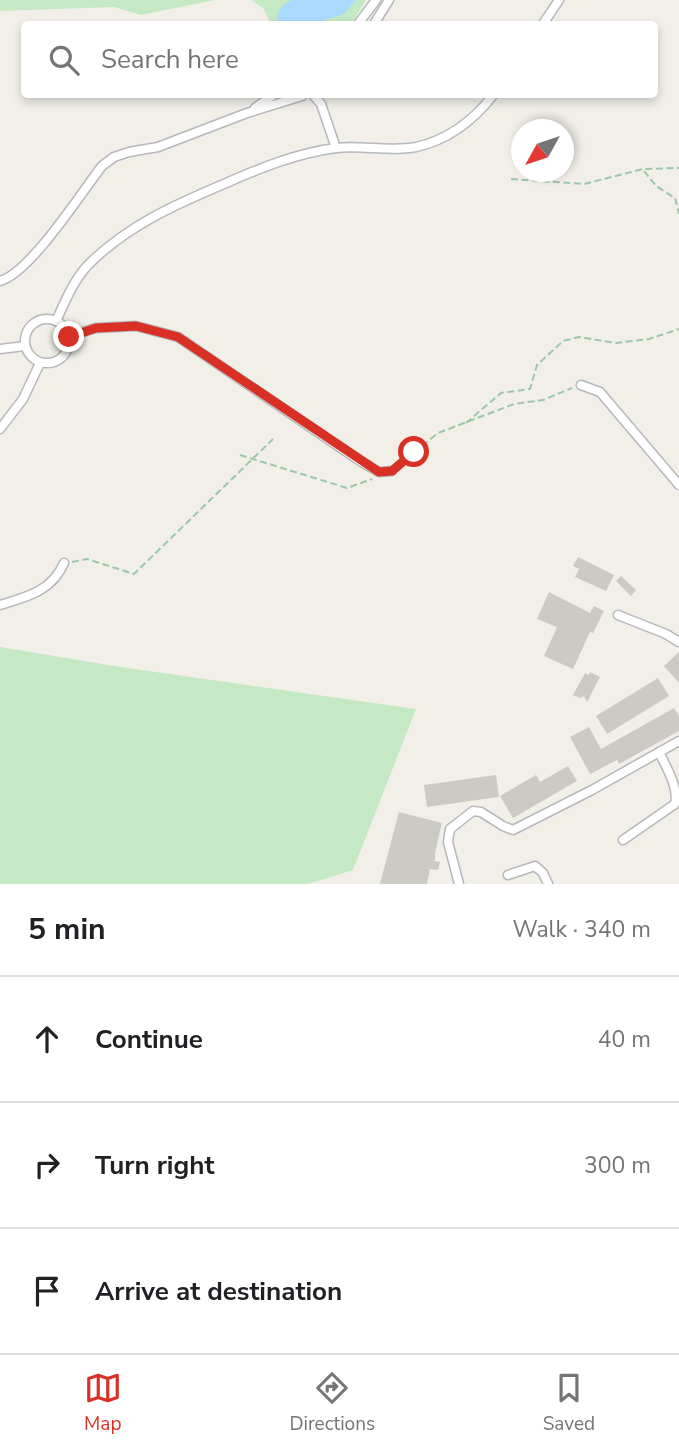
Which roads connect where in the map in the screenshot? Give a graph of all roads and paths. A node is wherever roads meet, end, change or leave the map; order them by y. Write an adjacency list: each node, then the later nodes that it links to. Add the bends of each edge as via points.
1 (376, 0): 4 (street)
2 (389, 0): 5 (street)
3 (559, 0): 6 (street)
4 (360, 21)
5 (376, 21)
6 (545, 21)
7 (269, 98): 11 (street)
8 (291, 98): 11 (street)
9 (317, 98): 12 (street)
10 (491, 98): 12 (street, via 480,113 449,135 415,147)
11 (247, 113): 17 (street, via 158,148 114,157 102,166 28,263)
12 (336, 148): 18 (street, via 274,163 163,210 122,235 87,267)
13 (679, 168): 14 (path)
14 (643, 169): 15 (path, via 584,184); 16 (path, via 656,186 675,198)
15 (555, 182)
16 (679, 214)
17 (0, 281)
18 (57, 321): 20 (street); 21 (street, via 32,324)
19 (679, 329): 25 (path, via 616,343 579,337 563,341 537,365 530,389 501,393)
20 (69, 337): 23 (street, via 61,359); 31 (street, via 96,328 136,326 178,337)
21 (25, 346): 22 (street); 23 (street)
22 (0, 349)
23 (40, 363): 26 (street, via 23,399)
24 (581, 385): 25 (path); 32 (street, via 600,392)
25 (466, 423): 30 (path, via 438,433)
26 (0, 429)
27 (273, 439): 29 (path)
28 (240, 455): 29 (path)
29 (253, 459): 31 (path, via 347,488); 33 (path, via 134,574 87,559)
30 (392, 471): 31 (street)
31 (379, 472)
32 (679, 485)
33 (64, 563): 34 (street, via 58,575 35,595)
34 (0, 605)
35 (618, 615): 36 (street)
36 (679, 642)
37 (679, 741): 38 (street)
38 (659, 752): 39 (street, via 674,784 675,804); 41 (street, via 513,830 481,812 466,815 450,829 448,842)
39 (623, 840)
40 (508, 875): 42 (street, via 535,866)
41 (458, 884)
42 (548, 884)

